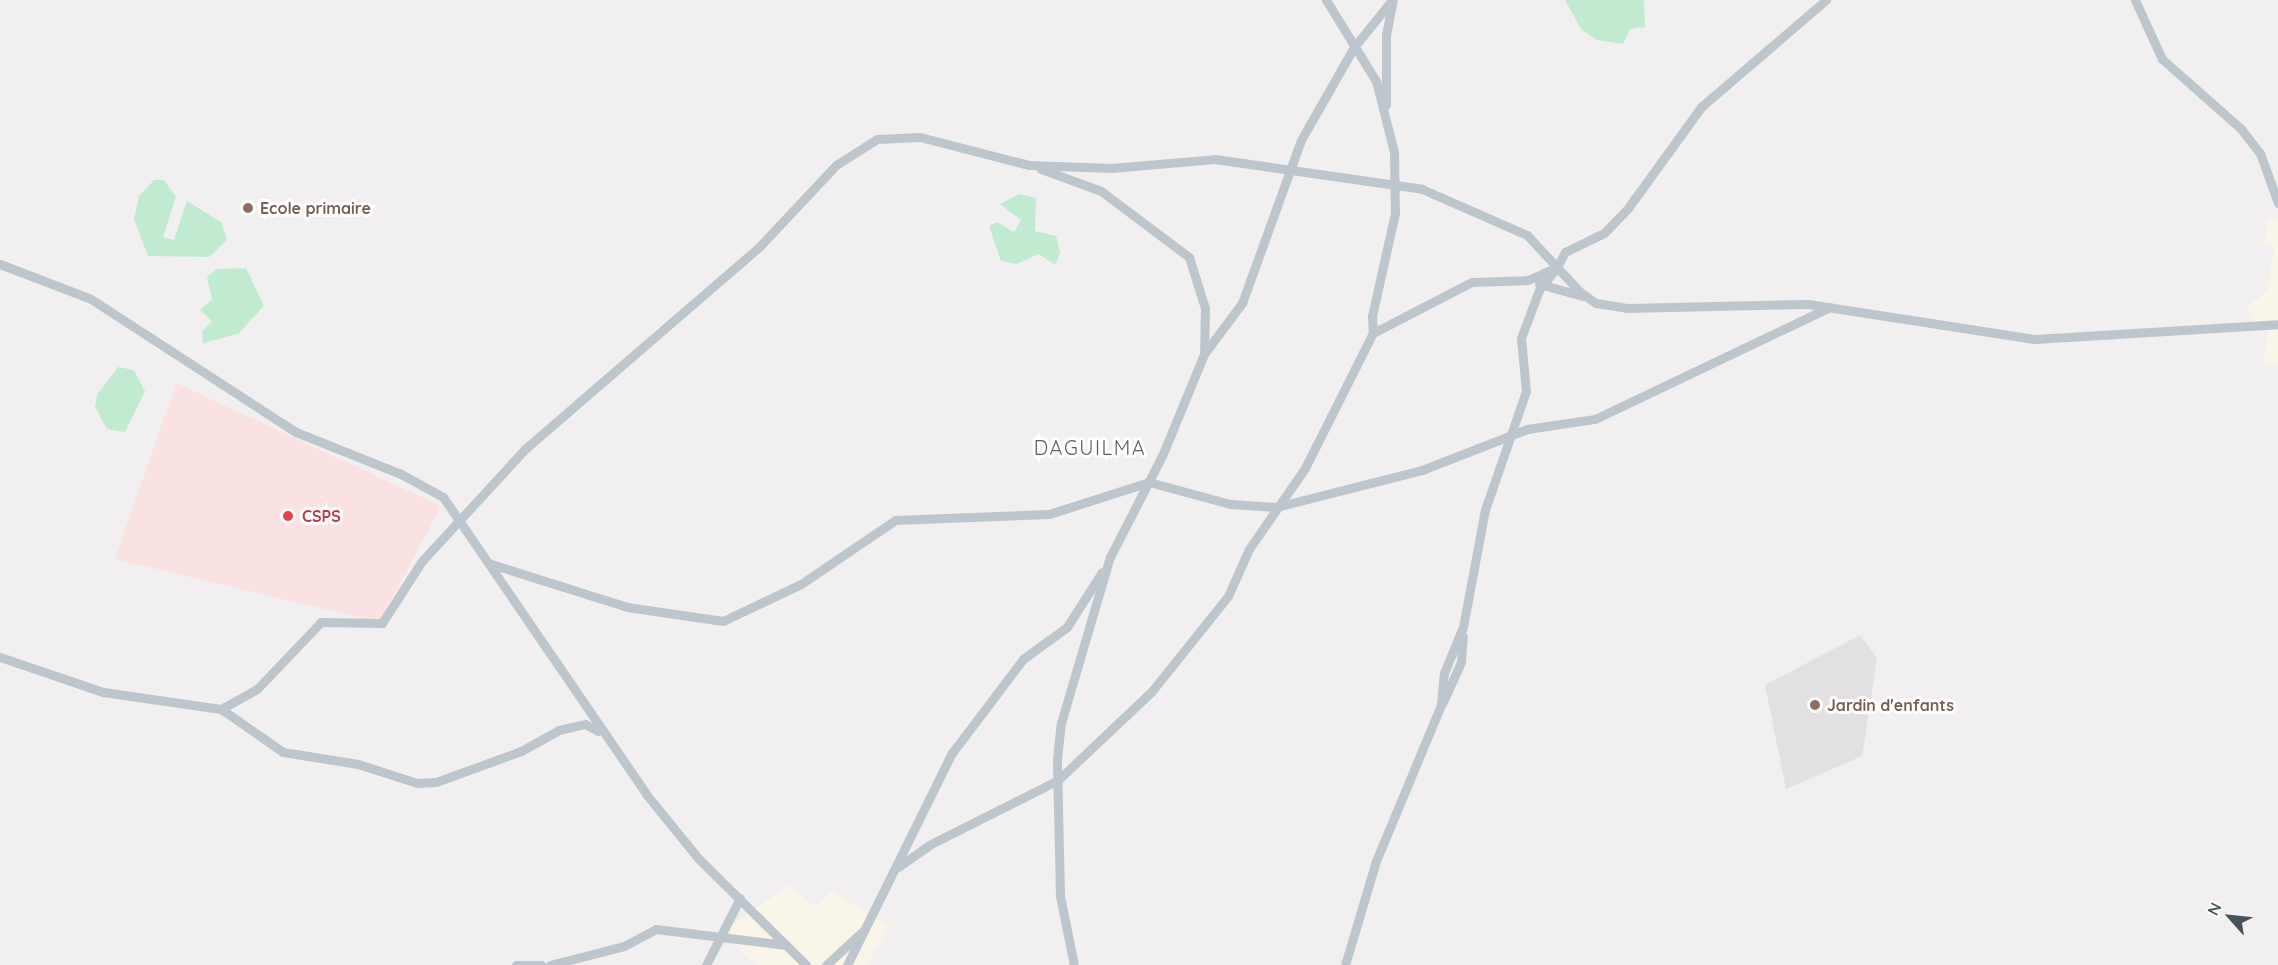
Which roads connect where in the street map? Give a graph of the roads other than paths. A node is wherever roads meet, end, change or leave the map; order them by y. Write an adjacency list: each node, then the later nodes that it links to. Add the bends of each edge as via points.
1 (1326, 0): 5 (street)
2 (1393, 0): 5 (street); 6 (street, via 1386,35)
3 (1826, 0): 12 (street, via 1701,106 1628,208 1604,233 1565,252)
4 (2135, 0): 10 (street, via 2162,59 2241,129 2259,153)
5 (1354, 47): 6 (street, via 1376,81); 8 (street, via 1301,140)
6 (1387, 117): 9 (street)
7 (1029, 165): 8 (street, via 1111,168 1215,159); 19 (street, via 1101,190 1189,257 1205,308); 23 (street, via 920,137 877,139 857,148 760,246 559,417)
8 (1294, 170): 9 (street); 19 (street, via 1242,303)
9 (1396, 187): 12 (street, via 1422,189 1500,220 1527,235); 18 (street)
10 (2278, 203)
11 (0, 264): 23 (street, via 91,299 296,432 401,474 443,497)
12 (1557, 267): 13 (street); 14 (street); 15 (street)
13 (1519, 280): 14 (street); 18 (street, via 1472,282)
14 (1544, 284): 15 (street); 20 (street, via 1521,339 1526,391)
15 (1588, 297): 16 (street, via 1653,311 1778,302)
16 (1832, 306): 17 (street, via 2035,339); 20 (street, via 1595,419)
17 (2278, 324)
18 (1373, 333): 22 (street, via 1305,468)
19 (1204, 354): 21 (street)
20 (1513, 434): 22 (street, via 1422,470); 43 (street, via 1485,510 1463,627 1444,674 1442,705 1376,861)
21 (1149, 482): 22 (street, via 1230,504); 24 (street); 25 (street, via 1049,514 895,520 801,584 723,621 627,607)
22 (1276, 507): 29 (street, via 1228,596 1152,691)
23 (460, 519): 25 (street); 27 (street, via 404,584 382,623 372,627 321,622 257,689)
24 (1110, 556): 29 (street, via 1061,723); 30 (street, via 1067,627 1023,659 952,753)
25 (491, 564): 28 (street)
26 (0, 657): 27 (street, via 103,692)
27 (221, 709): 28 (street, via 283,752 358,764 417,783 436,782 521,751 559,730 585,724)
28 (601, 732): 31 (street, via 698,858)
29 (1058, 780): 30 (street, via 929,845); 42 (street, via 1060,896)
30 (898, 867): 32 (street)
31 (740, 898): 33 (street); 34 (street)
32 (868, 926): 40 (street); 41 (street)
33 (721, 936): 34 (street); 37 (street, via 656,929 624,946); 38 (street)
34 (786, 945): 39 (street)
35 (516, 965): 36 (street)
36 (541, 965)
37 (550, 965)
38 (706, 965)
39 (806, 965)
40 (826, 965)
41 (847, 965)
42 (1074, 965)
43 (1345, 965)

